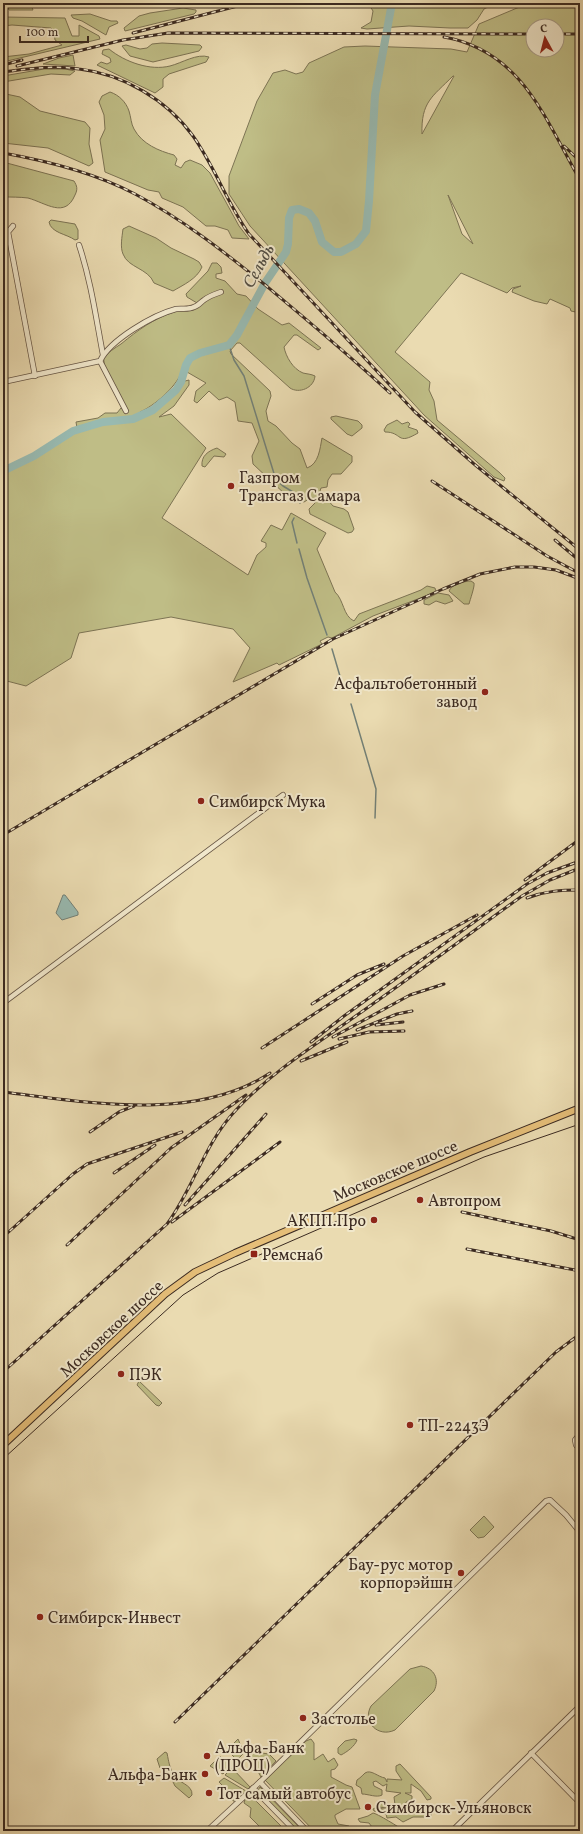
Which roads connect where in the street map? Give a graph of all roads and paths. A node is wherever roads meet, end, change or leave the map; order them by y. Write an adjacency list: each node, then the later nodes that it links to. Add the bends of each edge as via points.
1 (14, 226): 6 (street, via 8,232)
2 (80, 245): 4 (street)
3 (221, 292): 4 (street, via 196,307 177,309 152,317)
4 (103, 355): 5 (street)
5 (100, 361): 6 (street); 8 (street)
6 (35, 376): 7 (street)
7 (3, 382)
8 (126, 411)
9 (284, 795): 10 (street)
10 (3, 1003)
11 (580, 1108): 13 (main road, Московское шоссе, via 463,1155 195,1272 166,1294)
12 (580, 1434): 14 (street, via 574,1440)
13 (3, 1445)
14 (580, 1450)
15 (580, 1532): 18 (street, via 555,1504 550,1500 546,1501)
16 (580, 1706): 17 (street)
17 (532, 1753): 20 (street); 24 (street)
18 (260, 1782): 19 (street); 23 (street)
19 (253, 1788): 21 (street); 22 (street)
20 (580, 1803)
21 (207, 1831)
22 (295, 1831)
23 (307, 1831)
24 (452, 1831)

